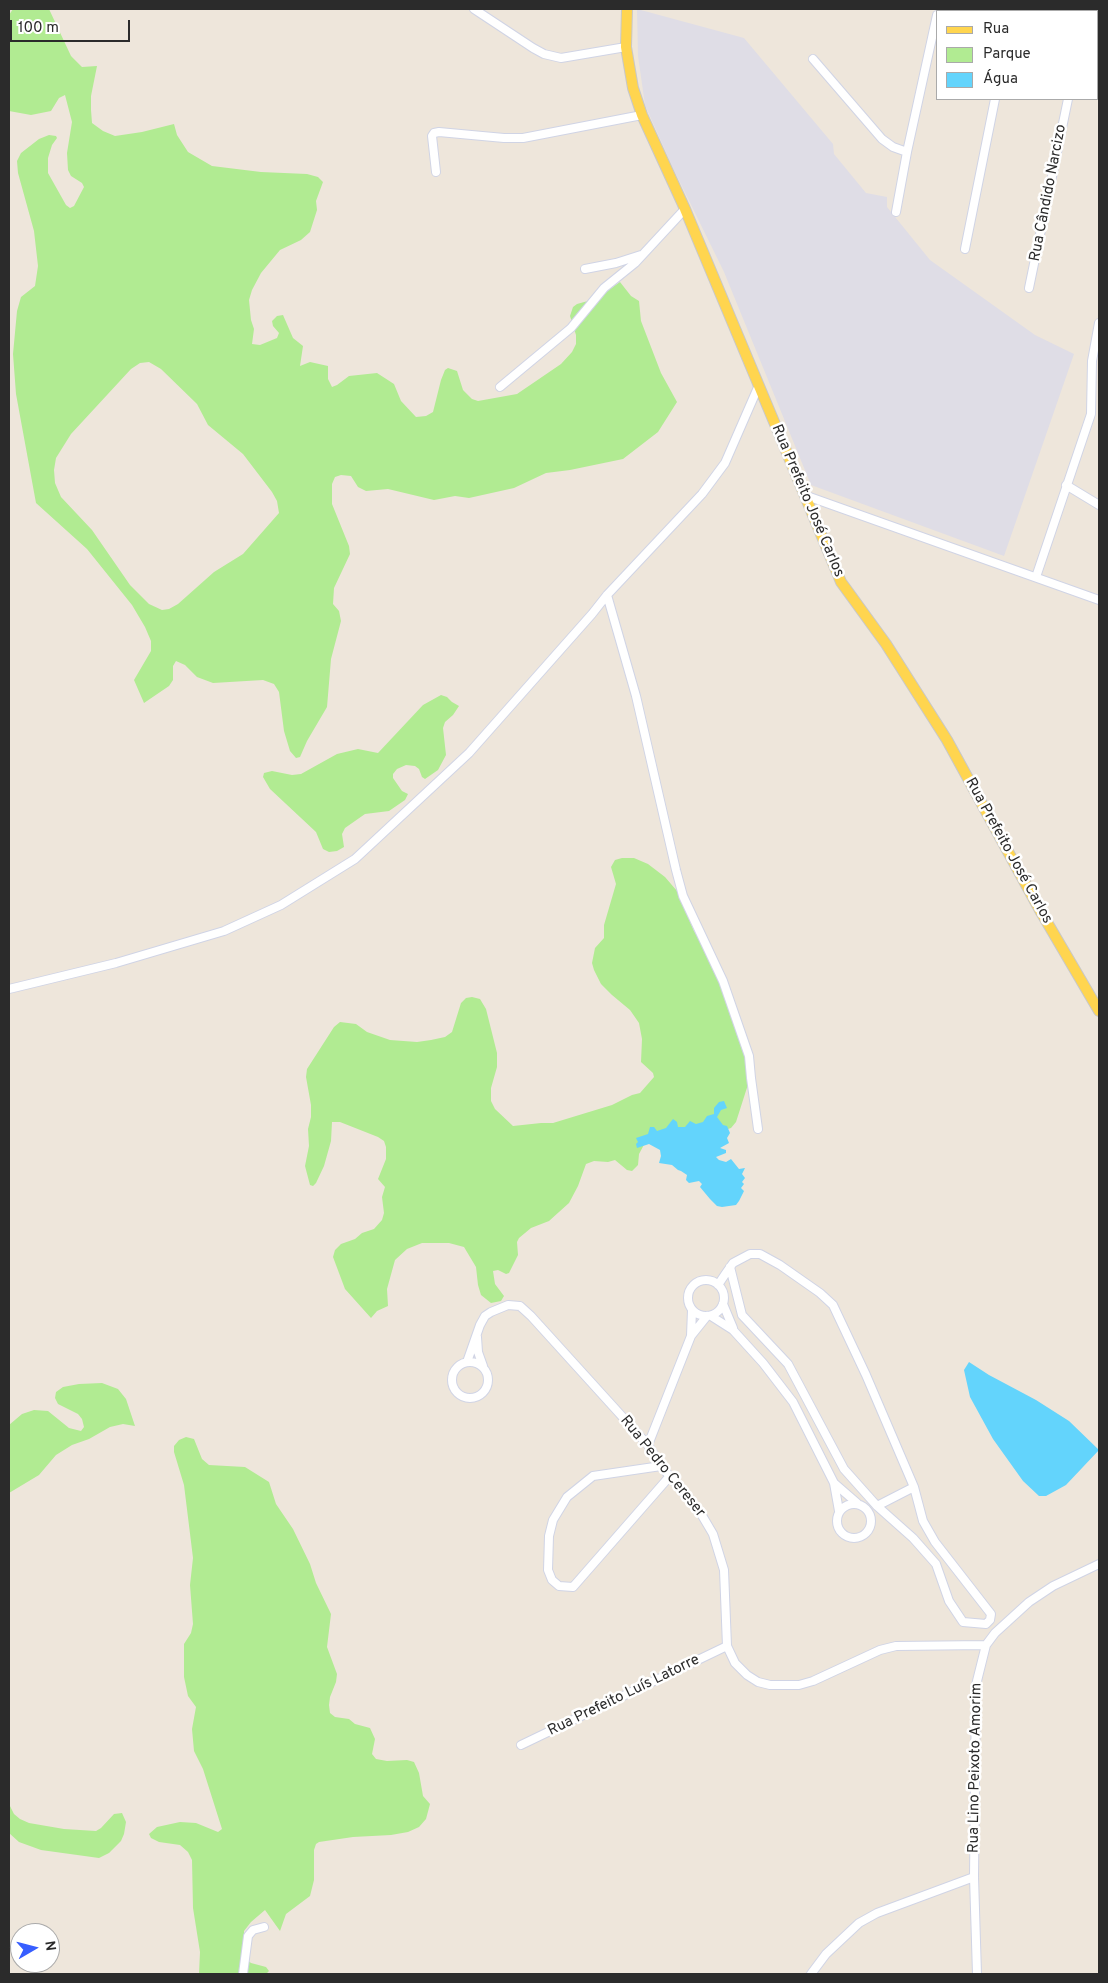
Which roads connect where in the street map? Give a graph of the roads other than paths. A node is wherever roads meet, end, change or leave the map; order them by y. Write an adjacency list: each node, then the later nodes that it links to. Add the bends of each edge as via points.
1 (474, 9): 4 (street, via 544,54 561,58)
2 (627, 9): 4 (main road, Rua Prefeito José Carlos)
3 (936, 17): 9 (street)
4 (626, 47): 8 (main road, Rua Prefeito José Carlos)
5 (813, 59): 9 (street, via 882,140)
6 (995, 100): 13 (street)
7 (1068, 100): 16 (street, Rua Cândido Narcizo)
8 (642, 115): 10 (street, via 523,138 434,133); 11 (main road, Rua Prefeito José Carlos)
9 (907, 152): 12 (street)
10 (436, 172)
11 (685, 209): 14 (street); 18 (main road, Rua Prefeito José Carlos)
12 (896, 212)
13 (965, 249)
14 (646, 253): 15 (street); 19 (street, via 604,288 562,336)
15 (585, 269)
16 (1029, 288)
17 (1099, 323): 20 (street, via 1092,361)
18 (759, 385): 23 (main road, Rua Prefeito José Carlos); 26 (street, via 725,464 702,494)
19 (500, 387)
20 (1091, 414): 21 (street); 22 (street)
21 (1099, 419)
22 (1066, 485): 24 (street); 25 (street)
23 (804, 495): 25 (street); 29 (main road, Rua Prefeito José Carlos, via 841,582 886,644 947,740 1040,912)
24 (1099, 505)
25 (1036, 577): 27 (street)
26 (607, 595): 28 (street, via 469,753 355,859 281,905 224,931 116,963); 30 (street, via 636,696 683,896 723,981 749,1056)
27 (1099, 600)
28 (9, 989)
29 (1099, 1011)
30 (758, 1130)
31 (730, 1267): 32 (street); 45 (street, via 750,1254 760,1254 833,1305); 47 (street, via 742,1314 788,1364 844,1469)
32 (718, 1285): 33 (street, via 723,1294); 34 (street, via 707,1280 695,1284 688,1293)
33 (723, 1304): 35 (street); 36 (street)
34 (692, 1310): 35 (street); 38 (street)
35 (709, 1316): 36 (street); 38 (street)
36 (733, 1330): 44 (street, via 793,1402)
37 (477, 1335): 39 (street, Rua Pedro Cereser); 40 (street); 41 (street, Rua Pedro Cereser, via 485,1316 508,1305 520,1306)
38 (691, 1336): 41 (street)
39 (467, 1362): 40 (street); 40 (street, via 455,1370 452,1379 454,1389 465,1398 475,1398 486,1389 489,1380)
40 (483, 1366)
41 (648, 1445): 42 (street, Rua Pedro Cereser)
42 (662, 1466): 43 (street, Rua Pedro Cereser); 43 (street, via 593,1476 567,1497 559,1507 549,1536 548,1570 552,1580 559,1586 573,1587)
43 (670, 1476): 51 (street, Rua Pedro Cereser, via 700,1512 719,1550 724,1570)
44 (834, 1484): 46 (street); 48 (street)
45 (914, 1487): 47 (street); 47 (street, via 923,1521 935,1542 991,1614 986,1624 963,1622 949,1601 936,1564)
46 (858, 1504): 48 (street, via 851,1503); 48 (street, via 865,1507 871,1520 868,1532 857,1538 844,1536 839,1531 836,1517)
47 (877, 1506)
48 (839, 1511)
49 (1099, 1564): 50 (street, Rua Lino Peixoto Amorim, via 1053,1586 1029,1602)
50 (986, 1645): 51 (street, Rua Pedro Cereser, via 896,1646 880,1650 814,1681 786,1686 758,1682 747,1675 735,1663); 53 (street, Rua Lino Peixoto Amorim, via 976,1685)
51 (727, 1646): 52 (street, Rua Prefeito Luís Latorre)
52 (521, 1745)
53 (974, 1877): 56 (street, via 877,1913 859,1923 826,1954); 57 (street, Rua Lino Peixoto Amorim)
54 (264, 1927): 55 (street, via 253,1930 248,1936)
55 (243, 1974)
56 (811, 1974)
57 (977, 1974)

